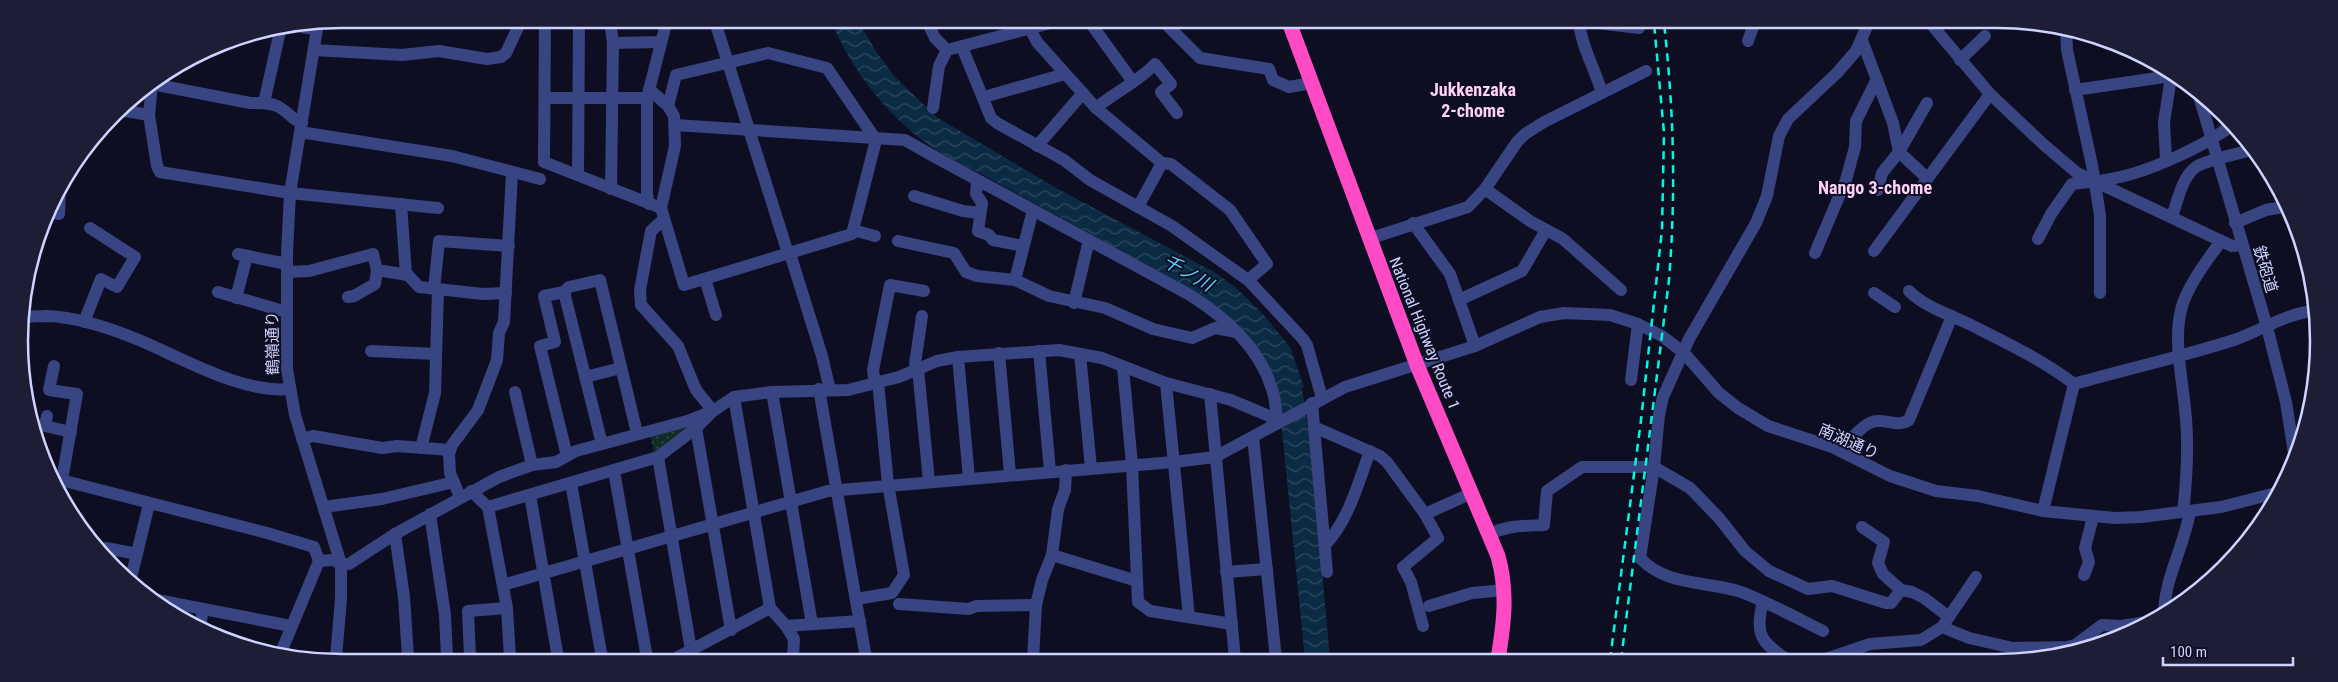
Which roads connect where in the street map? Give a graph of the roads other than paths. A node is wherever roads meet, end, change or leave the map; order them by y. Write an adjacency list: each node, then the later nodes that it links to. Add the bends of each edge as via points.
1 (518, 27): 28 (street, via 506,53 487,59 439,51 402,55)
2 (545, 27): 47 (street)
3 (579, 27): 48 (street)
4 (610, 27): 26 (street)
5 (664, 27): 25 (street)
6 (930, 27): 29 (street, via 935,38)
7 (1021, 27): 27 (street)
8 (1028, 27): 33 (street)
9 (1093, 27): 37 (street)
10 (1169, 27): 38 (street, via 1200,58 1269,69 1273,80 1289,87)
11 (1291, 27): 38 (highway, National Highway Route 1)
12 (1579, 27): 44 (street)
13 (1631, 27): 19 (street)
14 (1753, 27): 24 (street)
15 (1867, 27): 23 (street)
16 (1932, 27): 30 (street)
17 (318, 28): 28 (street, 鶴嶺通り)
18 (717, 28): 31 (street)
19 (1639, 28)
20 (279, 34): 50 (street)
21 (1985, 36): 30 (street)
22 (2066, 36): 40 (street)
23 (1862, 40): 35 (street); 143 (street, via 1837,73 1788,119 1779,136 1766,196 1756,223)
24 (1748, 41)
25 (660, 42): 26 (street); 43 (street)
26 (613, 43): 49 (street)
27 (962, 47): 29 (street); 46 (street)
28 (314, 50): 60 (street, 鶴嶺通り)
29 (947, 50): 54 (street, via 939,66)
30 (1960, 60): 45 (street)
31 (727, 63): 53 (street, via 676,75); 62 (street); 64 (street, via 768,53 827,68)
32 (1646, 71): 44 (street)
33 (1065, 74): 42 (street); 46 (street)
34 (2163, 75): 40 (street)
35 (1877, 79): 67 (street, via 1893,123); 107 (street, via 1856,122 1855,147 1846,180)
36 (2170, 80): 69 (street, via 2164,122)
37 (1133, 82): 55 (street); 57 (street, via 1155,64 1171,84 1161,92)
38 (1312, 83): 98 (highway, National Highway Route 1)
39 (159, 85): 50 (street)
40 (2075, 90): 76 (street)
41 (151, 91): 58 (street)
42 (1083, 92): 55 (street); 65 (street)
43 (648, 93): 49 (street); 53 (street); 88 (street, via 647,196)
44 (1602, 93): 78 (street, via 1526,134)
45 (1990, 94): 73 (street); 76 (street, via 2042,144 2077,173)
46 (984, 97): 65 (street, via 991,118)
47 (545, 98): 48 (street); 72 (street, via 544,162)
48 (579, 98): 49 (street); 72 (street)
49 (613, 98): 77 (street)
50 (264, 103): 60 (street, via 281,107)
51 (1927, 103): 67 (street)
52 (2201, 103): 63 (street, 鉄砲道)
53 (668, 106): 59 (street)
54 (933, 108)
55 (1096, 108): 70 (street)
56 (127, 111): 58 (street)
57 (1177, 113)
58 (149, 115): 80 (street, via 160,172)
59 (675, 125): 62 (street); 88 (street, via 672,164)
60 (301, 127): 71 (street, via 481,162); 80 (street, 鶴嶺通り)
61 (2228, 128): 63 (street)
62 (749, 131): 64 (street); 108 (street)
63 (2212, 139): 68 (street, 鉄砲道); 69 (street)
64 (876, 140): 75 (street, via 905,140 915,144); 95 (street)
65 (1038, 146): 84 (street)
66 (2247, 151): 68 (street)
67 (1899, 152): 73 (street); 79 (street, via 1882,173)
68 (2217, 159): 91 (street, via 2195,168 2186,180); 93 (street, 鉄砲道)
69 (2166, 160): 76 (street, via 2139,172)
70 (1162, 163): 84 (street); 114 (street, via 1171,164 1230,210 1267,264)
71 (512, 173): 74 (street); 104 (street)
72 (578, 175): 77 (street)
73 (1927, 178): 106 (street)
74 (540, 179)
75 (977, 181): 87 (street); 90 (street, via 976,194 982,203)
76 (2094, 182): 91 (street); 99 (street, via 2072,184); 123 (street, via 2100,215)
77 (611, 189): 88 (street)
78 (1485, 189): 92 (street, via 1462,211); 96 (street)
79 (1878, 190)
80 (290, 193): 82 (street); 109 (street, 鶴嶺通り)
81 (914, 196): 90 (street)
82 (401, 204): 85 (street); 111 (street)
83 (59, 205): 89 (street, via 58,214)
84 (1138, 206): 114 (street)
85 (438, 208)
86 (2281, 208): 93 (street)
87 (1033, 210): 100 (street); 105 (street)
88 (658, 211): 112 (street, via 684,286); 165 (street, via 640,290 641,305 678,346 696,390)
89 (55, 213)
90 (980, 213): 105 (street, via 978,231 993,240)
91 (2172, 217): 102 (street)
92 (1413, 223): 98 (street); 126 (street, via 1450,274)
93 (2235, 223): 103 (street, 鉄砲道)
94 (90, 228): 135 (street, via 135,256 116,287 100,279)
95 (853, 230): 97 (street); 108 (street, via 852,234)
96 (1546, 230): 116 (street, via 1563,239); 126 (street, via 1522,271)
97 (875, 236)
98 (1368, 239): 148 (highway, National Highway Route 1)
99 (2038, 239)
100 (1089, 240): 127 (street); 138 (street, via 1190,295)
101 (898, 241): 113 (street, via 954,253 966,272 977,276)
102 (2221, 241): 103 (street, via 2232,246); 146 (street, via 2196,275 2183,304)
103 (2242, 244): 137 (street, 鉄砲道)
104 (509, 246): 115 (street, via 439,241); 121 (street)
105 (1023, 246): 113 (street)
106 (1874, 251)
107 (1815, 253)
108 (788, 254): 112 (street); 159 (street, via 822,356)
109 (287, 268): 110 (street, via 309,271 374,254); 125 (street, via 242,255); 129 (street, 鶴嶺通り)
110 (377, 270): 111 (street); 124 (street, via 374,284)
111 (406, 274): 115 (street, via 419,287)
112 (705, 279): 131 (street)
113 (1015, 280): 127 (street, via 1040,293)
114 (1248, 280): 164 (street, via 1304,339)
115 (436, 290): 121 (street); 144 (street)
116 (1621, 290)
117 (924, 291): 155 (street, via 890,285 873,370)
118 (1909, 291): 133 (street, via 1924,303)
119 (218, 292): 125 (street)
120 (564, 292): 151 (street, via 569,287 600,280); 153 (street); 180 (street, via 544,296 555,342 540,346)
121 (506, 293): 177 (street, via 497,360 478,410)
122 (1874, 293): 128 (street)
123 (2100, 293)
124 (348, 297)
125 (236, 298): 129 (street)
126 (1459, 300): 139 (street)
127 (1074, 303): 138 (street, via 1105,308 1153,329 1192,338 1214,328)
128 (1895, 307)
129 (287, 312): 158 (street, 鶴嶺通り)
130 (2309, 312): 137 (street)
131 (716, 315)
132 (922, 316): 152 (street, via 915,364)
133 (1952, 316): 157 (street, via 2009,344); 179 (street, via 1909,420 1900,423 1872,422 1851,438)
134 (28, 317): 135 (street)
135 (84, 322): 158 (street, via 138,340 231,379)
136 (1638, 324): 139 (street, 南湖通り, via 1610,315 1552,314); 143 (street, 南湖通り, via 1662,336); 154 (street)
137 (2267, 327): 146 (street); 175 (street, 鉄砲道, via 2286,402)
138 (1237, 332): 167 (street, via 1263,366 1273,390)
139 (1475, 346): 148 (street, 南湖通り)
140 (1039, 350): 142 (street); 145 (street); 190 (street)
141 (371, 351): 144 (street)
142 (999, 353): 147 (street); 191 (street)
143 (1684, 353): 179 (street, 南湖通り, via 1719,393 1754,418 1768,426); 186 (street, via 1663,397)
144 (436, 354): 176 (street, via 435,394)
145 (1080, 354): 150 (street, via 1102,358); 187 (street)
146 (2180, 357): 157 (street); 210 (street, via 2186,423)
147 (958, 358): 152 (street, via 937,361); 192 (street)
148 (1417, 365): 164 (street, 南湖通り, via 1345,387); 200 (highway, National Highway Route 1)
149 (54, 366): 170 (street, via 49,390 78,394)
150 (1123, 367): 156 (street); 185 (street)
151 (621, 368): 153 (street); 171 (street)
152 (918, 369): 155 (street); 195 (street)
153 (585, 376): 174 (street)
154 (1631, 380)
155 (878, 382): 159 (street, via 848,390); 198 (street)
156 (1166, 383): 162 (street); 183 (street)
157 (2074, 384): 209 (street)
158 (290, 389): 173 (street, 鶴嶺通り)
159 (825, 390): 161 (street); 199 (street)
160 (515, 392): 184 (street)
161 (772, 392): 163 (street); 204 (street)
162 (1210, 394): 167 (street, via 1269,416); 181 (street)
163 (734, 397): 165 (street); 208 (street)
164 (1317, 400): 167 (street, 南湖通り); 168 (street)
165 (713, 411): 169 (street); 171 (street)
166 (47, 416): 170 (street, via 45,426)
167 (1278, 423): 172 (street, 南湖通り)
168 (1314, 427): 178 (street); 219 (street)
169 (696, 428): 182 (street); 214 (street)
170 (72, 432): 193 (street)
171 (637, 433): 174 (street)
172 (1253, 437): 181 (street, 南湖通り); 227 (street)
173 (302, 439): 176 (street, via 313,436 382,448); 206 (street, 鶴嶺通り)
174 (602, 444): 180 (street)
175 (2293, 445)
176 (421, 448): 177 (street)
177 (450, 450): 196 (street, via 450,473)
178 (1370, 451): 212 (street, via 1386,462); 219 (street, via 1352,501 1334,536)
179 (1841, 451): 209 (street, 南湖通り, via 1866,466 1913,485)
180 (567, 456): 184 (street, via 556,462)
181 (1215, 456): 183 (street, 南湖通り); 229 (street)
182 (658, 457): 189 (street); 217 (street)
183 (1174, 462): 185 (street, 南湖通り); 248 (street)
184 (532, 465): 201 (street)
185 (1132, 465): 187 (street, 南湖通り); 234 (street)
186 (1654, 467): 218 (street, via 1582,467 1547,491 1544,525 1513,527); 237 (street, via 1690,488 1745,551 1782,578 1808,589 1832,586 1886,603 1891,603); 240 (street, via 1640,558 1670,579 1721,586)
187 (1091, 468): 188 (street, 南湖通り)
188 (1066, 470): 190 (street, 南湖通り); 223 (street)
189 (614, 471): 197 (street); 221 (street)
190 (1050, 471): 191 (street, 南湖通り)
191 (1010, 474): 192 (street, 南湖通り)
192 (969, 478): 195 (street, 南湖通り)
193 (59, 479)
194 (60, 480): 205 (street)
195 (929, 481): 198 (street, 南湖通り)
196 (454, 482): 201 (street); 206 (street, via 382,499)
197 (571, 483): 202 (street); 225 (street)
198 (888, 484): 199 (street, 南湖通り); 238 (street, via 904,575 892,593)
199 (837, 489): 204 (street, 南湖通り); 238 (street)
200 (1472, 493): 212 (street); 218 (highway, National Highway Route 1)
201 (466, 494): 207 (street); 211 (street)
202 (530, 495): 207 (street); 228 (street)
203 (2270, 495): 210 (street, 南湖通り)
204 (791, 501): 208 (street, 南湖通り); 252 (street)
205 (149, 504): 222 (street); 224 (street, via 267,532 314,547)
206 (324, 507): 226 (street, 鶴嶺通り)
207 (488, 507): 235 (street)
208 (754, 511): 214 (street, 南湖通り); 246 (street)
209 (2043, 511): 213 (street, 南湖通り)
210 (2186, 512): 213 (street, 南湖通り, via 2141,517); 244 (street, via 2182,544 2166,588)
211 (430, 514): 216 (street); 266 (street, via 445,616)
212 (1425, 514): 257 (street, via 1438,538 1404,567)
213 (2093, 517): 232 (street, via 2085,548 2089,562)
214 (714, 523): 217 (street, 南湖通り); 258 (street)
215 (1862, 527): 237 (street, via 1884,542 1878,563 1883,574)
216 (395, 534): 226 (street, via 349,564); 265 (street)
217 (672, 535): 221 (street, 南湖通り); 263 (street)
218 (1489, 535): 236 (highway, National Highway Route 1)
219 (1325, 545): 230 (street)
220 (106, 547): 222 (street)
221 (629, 547): 225 (street, 南湖通り); 271 (street)
222 (137, 554): 231 (street)
223 (1052, 555): 234 (street); 242 (street)
224 (320, 561): 226 (street, via 333,560); 255 (street)
225 (586, 561): 228 (street, 南湖通り); 270 (street)
226 (341, 564): 264 (street, 鶴嶺通り)
227 (1267, 569): 229 (street); 277 (street)
228 (544, 572): 235 (street, 南湖通り); 269 (street)
229 (1226, 572): 253 (street)
230 (1327, 572)
231 (132, 575)
232 (2084, 575)
233 (1976, 577): 251 (street)
234 (1137, 581): 248 (street, via 1138,602 1150,610)
235 (503, 585): 245 (street)
236 (1505, 590): 243 (street, via 1472,593); 278 (highway, National Highway Route 1)
237 (1901, 590): 251 (street, via 1924,598)
238 (856, 599): 250 (street)
239 (167, 602): 247 (street)
240 (1763, 602): 259 (street); 279 (street, via 1759,617 1762,637)
241 (899, 604): 242 (street, via 969,609 976,606)
242 (1036, 605): 275 (street)
243 (1429, 606)
244 (2165, 606)
245 (507, 608): 267 (street, via 468,611); 268 (street)
246 (770, 608): 256 (street); 258 (street)
247 (203, 609): 249 (street); 255 (street)
248 (1190, 617): 253 (street)
249 (201, 621)
250 (860, 621): 252 (street); 274 (street)
251 (1946, 622): 261 (street, via 1970,638 2013,648); 280 (street, via 1921,640 1870,644)
252 (812, 624): 256 (street)
253 (1232, 624): 276 (street)
254 (2131, 624): 260 (street, via 2102,625)
255 (291, 626): 262 (street)
256 (786, 626): 273 (street, via 794,639)
257 (1423, 626)
258 (731, 630): 263 (street)
259 (1823, 631)
260 (2083, 643)
261 (2066, 646)
262 (283, 649)
263 (692, 650): 272 (street)
264 (336, 654)
265 (408, 654)
266 (447, 654)
267 (470, 654)
268 (510, 654)
269 (557, 654)
270 (601, 654)
271 (647, 654)
272 (684, 654)
273 (792, 654)
274 (865, 654)
275 (1033, 654)
276 (1235, 654)
277 (1276, 654)
278 (1499, 654)
279 (1779, 654)
280 (1852, 654)

